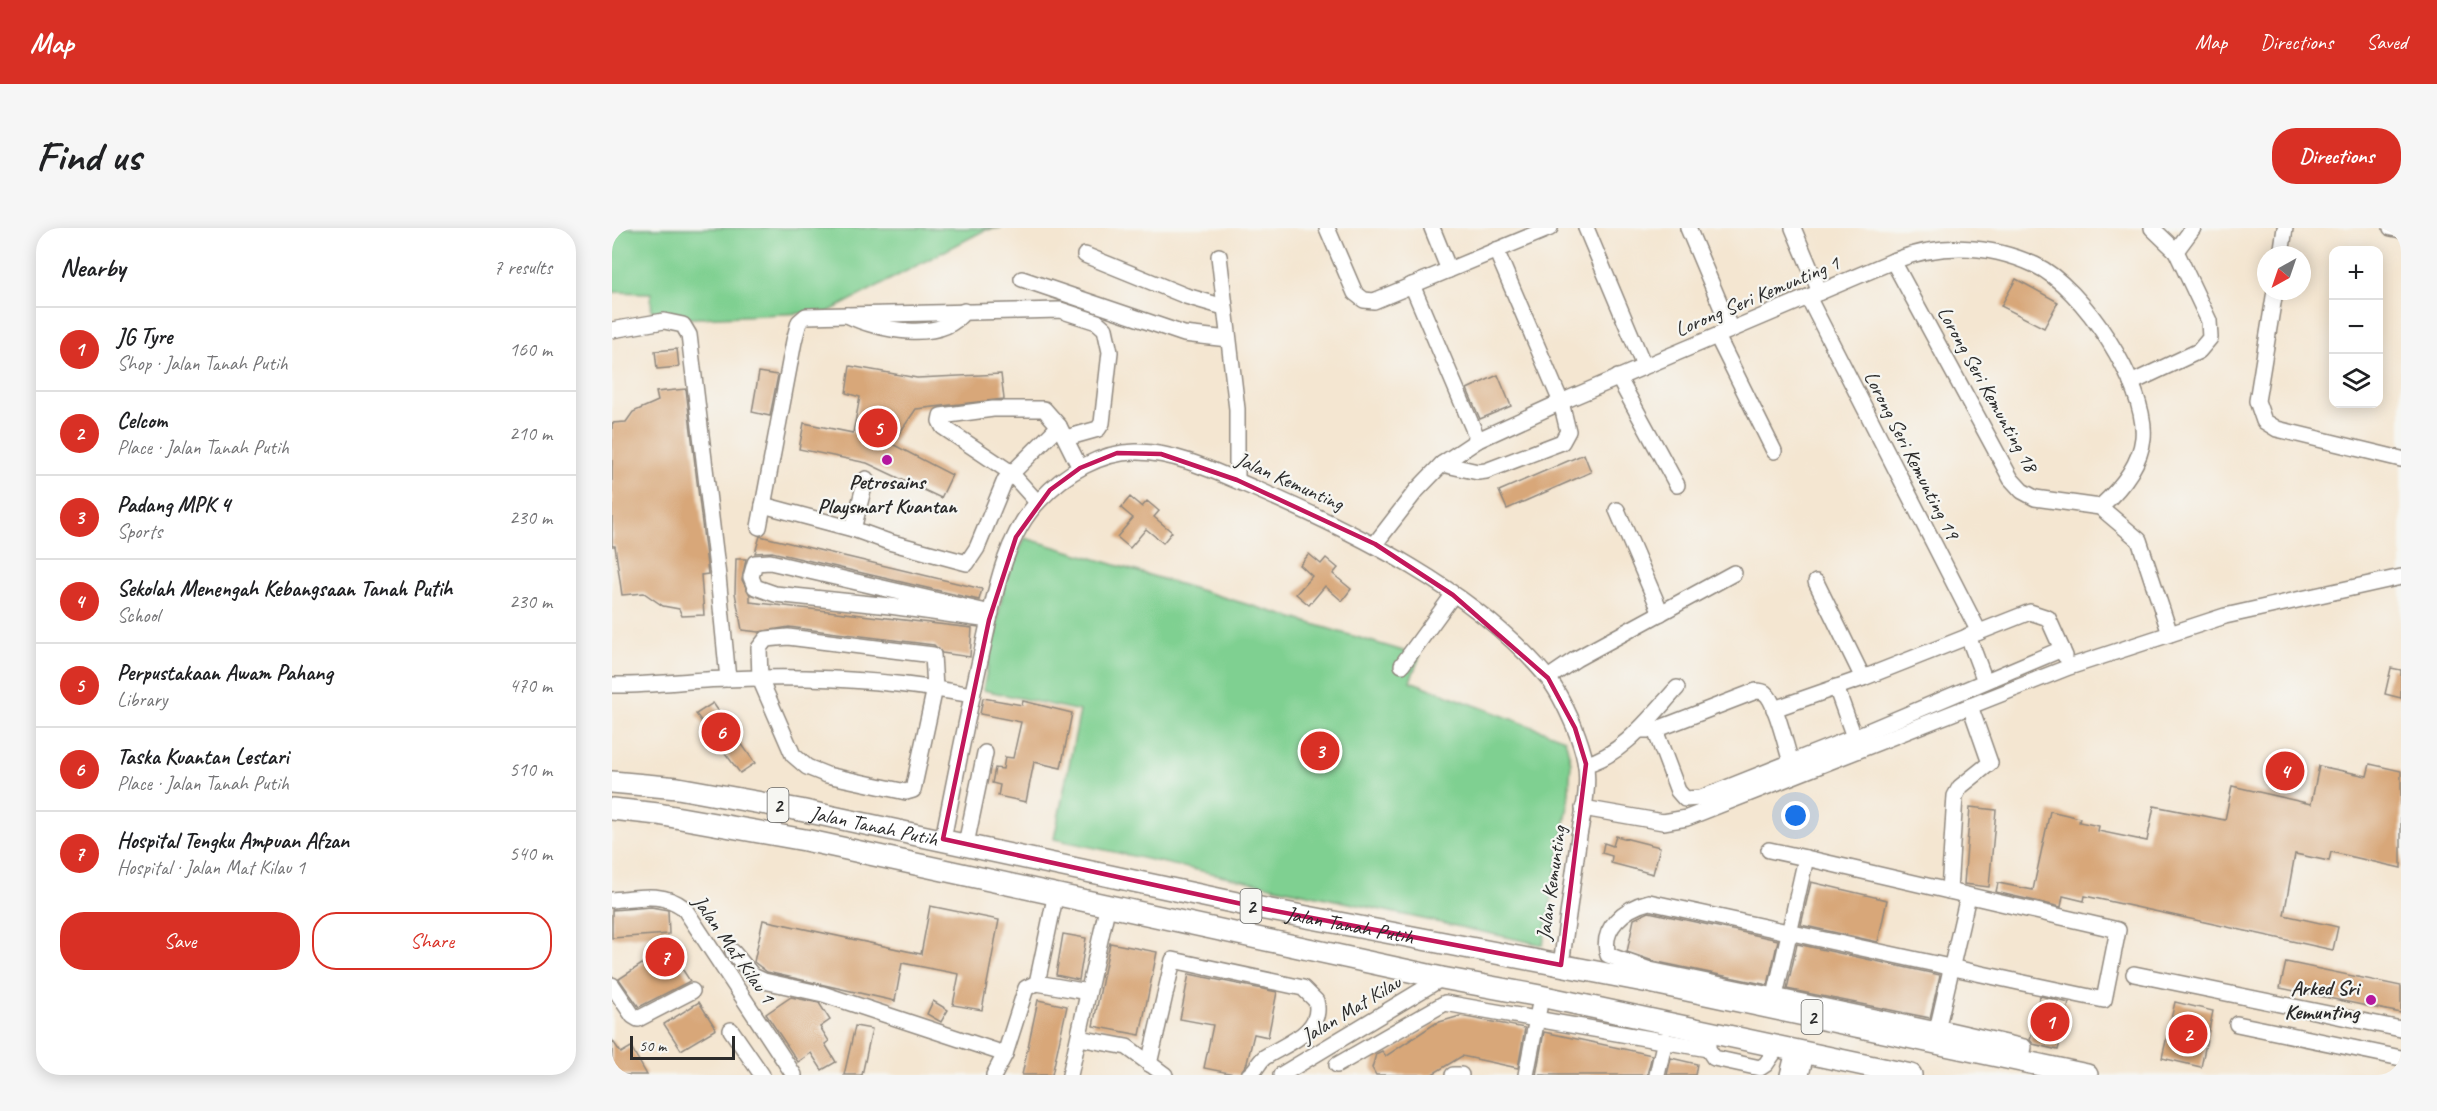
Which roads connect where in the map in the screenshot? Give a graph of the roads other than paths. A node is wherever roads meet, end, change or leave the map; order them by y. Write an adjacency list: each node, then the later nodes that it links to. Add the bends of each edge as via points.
1 (1327, 228): 21 (street, via 1355,293 1364,300 1374,301)
2 (1432, 228): 19 (street)
3 (1550, 228): 12 (street)
4 (1586, 228): 28 (street)
5 (1688, 228): 26 (street)
6 (1793, 228): 22 (street, Lorong Seri Kemunting 19)
7 (2152, 228): 15 (street)
8 (2193, 228): 15 (street)
9 (2285, 228): 13 (street)
10 (2391, 228): 11 (street)
11 (2401, 230)
12 (1532, 231): 14 (street)
13 (2282, 246)
14 (1496, 250): 19 (street); 31 (street)
15 (2176, 250): 30 (street, via 2209,321 2210,338 2199,351)
16 (1085, 255): 24 (street, via 1186,296)
17 (1219, 255): 24 (street)
18 (1893, 261): 22 (street, Lorong Seri Kemunting 1); 30 (street, Lorong Seri Kemunting 1, via 1915,253 1964,247 1989,250 2037,266 2085,307); 44 (street, Lorong Seri Kemunting 18, via 2011,479 2035,498)
19 (1449, 270): 21 (street)
20 (1022, 279): 27 (street, via 1184,334)
21 (1412, 285): 33 (street)
22 (1814, 295): 26 (street, Lorong Seri Kemunting 1); 55 (street, Lorong Seri Kemunting 19)
23 (2274, 300): 35 (street, via 2257,401 2265,421 2277,429)
24 (1224, 307): 27 (street)
25 (612, 330): 62 (street, via 664,321 682,326 689,335)
26 (1724, 333): 28 (street, Lorong Seri Kemunting 1); 34 (street)
27 (1228, 339): 40 (street, via 1237,409)
28 (1644, 366): 29 (street, Lorong Seri Kemunting 1)
29 (1618, 377): 31 (street, Lorong Seri Kemunting 1); 41 (street)
30 (2131, 383): 44 (street, Lorong Seri Kemunting 1, via 2143,438 2129,474)
31 (1561, 402): 33 (street, Lorong Seri Kemunting 1); 36 (street, via 1568,431 1562,442 1486,471)
32 (1062, 432): 37 (street); 38 (street); 38 (street, via 1044,409 993,409 941,416 943,427); 43 (street, via 1100,427 1110,352 1106,329 1097,322 1060,310 964,311 952,324 922,331 889,331 844,313 813,314 799,322)
33 (1478, 440): 36 (street, Lorong Seri Kemunting 1)
34 (1774, 451)
35 (2401, 459)
36 (1442, 464): 48 (street, Lorong Seri Kemunting 1)
37 (1080, 468): 40 (street, Jalan Kemunting, via 1117,453 1137,452 1193,462); 42 (street, Jalan Kemunting)
38 (1010, 472): 42 (street); 47 (street, via 971,562 955,562)
39 (866, 479): 47 (street)
40 (1237, 480): 48 (street, Jalan Kemunting)
41 (1677, 485)
42 (1037, 502): 54 (street, Jalan Kemunting, via 1016,537)
43 (763, 505): 46 (street); 47 (street)
44 (2100, 507): 56 (street, via 2139,540)
45 (1617, 510): 53 (street)
46 (759, 527)
47 (853, 529)
48 (1375, 544): 52 (street, Jalan Kemunting)
49 (1734, 573): 53 (street)
50 (2401, 577): 56 (street, via 2277,603)
51 (1816, 582): 61 (street)
52 (1453, 595): 58 (street); 60 (street, Jalan Kemunting, via 1514,644)
53 (1661, 613): 60 (street, via 1575,659)
54 (990, 617): 54 (street, via 775,594 756,587 751,577 755,563 770,562); 69 (street, Jalan Kemunting)
55 (1973, 634): 57 (street, via 2030,612 2040,613 2048,618); 61 (street); 64 (street, Lorong Seri Kemunting 19)
56 (2170, 634): 59 (street)
57 (2062, 649): 59 (street); 64 (street)
58 (1402, 665)
59 (2069, 667): 70 (street)
60 (1548, 678): 77 (street, Jalan Kemunting, via 1575,728)
61 (1863, 678): 66 (street)
62 (728, 679): 63 (street); 65 (street)
63 (760, 679): 67 (street, via 827,678); 67 (street, via 759,648 766,639 788,637 933,655); 67 (street, via 793,755 807,767 906,792 913,790)
64 (1985, 681): 74 (street)
65 (612, 685)
66 (1836, 687): 71 (street); 74 (street)
67 (935, 688): 69 (street)
68 (1677, 688): 72 (street)
69 (972, 695): 81 (street, Jalan Kemunting)
70 (1970, 706): 79 (street, via 1687,818 1663,822); 85 (street, via 1990,763 1960,787 1955,796)
71 (1774, 709): 73 (street, via 1766,693 1756,691); 76 (street)
72 (1639, 730): 73 (street); 77 (street, via 1600,760)
73 (1655, 730): 76 (street, via 1678,791 1686,799 1701,798)
74 (1854, 737): 76 (street)
75 (985, 753): 82 (street)
76 (1791, 762)
77 (1586, 764): 79 (street, Jalan Kemunting)
78 (612, 782): 81 (highway, Jalan Tanah Putih / 2, via 736,797)
79 (1583, 808): 92 (street, Jalan Kemunting)
80 (612, 809): 86 (highway, Jalan Tanah Putih / 2, via 731,826)
81 (943, 839): 82 (highway, Jalan Tanah Putih / 2)
82 (966, 844): 92 (highway, Jalan Tanah Putih / 2, via 1265,909)
83 (1769, 850): 84 (street)
84 (1806, 858): 85 (street); 90 (street)
85 (1949, 891): 87 (street)
86 (1056, 893): 89 (highway, Jalan Tanah Putih / 2); 97 (street)
87 (1968, 896): 93 (street); 93 (street, via 2118,930 2104,1000)
88 (612, 900): 120 (street, Jalan Mat Kilau 1, via 662,897 684,908)
89 (1108, 904): 96 (highway, Jalan Tanah Putih / 2); 100 (street)
90 (1789, 933): 93 (street); 95 (street, via 1648,903 1637,905 1611,928 1604,943 1608,955); 102 (street)
91 (734, 952): 115 (street, via 753,976 764,981 823,994)
92 (1561, 965): 95 (highway, Jalan Tanah Putih / 2)
93 (1951, 967): 110 (street)
94 (2134, 974): 103 (street)
95 (1649, 976): 102 (street); 110 (highway, Jalan Tanah Putih / 2)
96 (1442, 978): 101 (highway, Jalan Tanah Putih / 2); 113 (street, Jalan Mat Kilau)
97 (1037, 983): 100 (street); 115 (street, via 1026,988)
98 (612, 985): 99 (street, via 625,1007 638,1018)
99 (692, 991)
100 (1088, 992): 109 (street)
101 (1540, 996): 104 (street); 112 (highway, Jalan Tanah Putih / 2)
102 (1774, 996): 110 (street)
103 (2289, 1006): 106 (street); 108 (street)
104 (1537, 1017): 111 (street); 118 (street, via 1443,1003); 128 (street)
105 (2237, 1024): 108 (street)
106 (2401, 1029)
107 (731, 1030): 119 (street)
108 (2282, 1033): 116 (street)
109 (1079, 1038): 117 (street, via 1127,1047); 122 (street)
110 (1939, 1038): 133 (highway, Jalan Tanah Putih / 2)
111 (1665, 1040): 112 (street); 129 (street)
112 (1708, 1041): 114 (highway, Jalan Tanah Putih / 2)
113 (1327, 1048): 118 (street); 125 (street, Jalan Mat Kilau)
114 (1792, 1051): 130 (street); 131 (street); 132 (highway, Jalan Tanah Putih / 2)
115 (1005, 1054): 121 (street)
116 (2401, 1058)
117 (1149, 1064): 123 (street); 124 (street, via 1173,960 1302,988 1316,1001 1318,1008 1305,1034 1262,1059)
118 (1340, 1070)
119 (762, 1075)
120 (794, 1075)
121 (994, 1075)
122 (1070, 1075)
123 (1165, 1075)
124 (1249, 1075)
125 (1281, 1075)
126 (1454, 1075): 127 (street)
127 (1461, 1075)
128 (1526, 1075)
129 (1658, 1075)
130 (1788, 1075)
131 (1801, 1075)
132 (1911, 1075)
133 (2087, 1075)

